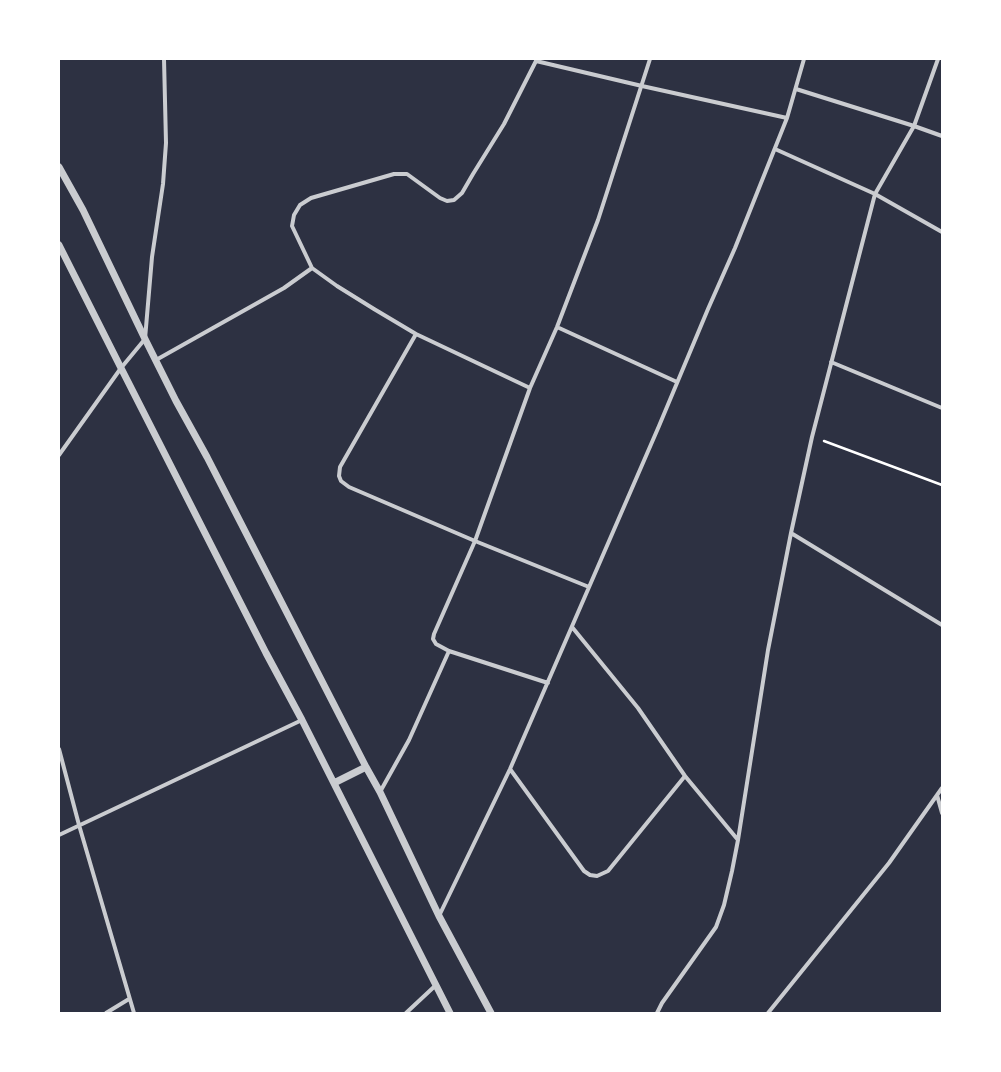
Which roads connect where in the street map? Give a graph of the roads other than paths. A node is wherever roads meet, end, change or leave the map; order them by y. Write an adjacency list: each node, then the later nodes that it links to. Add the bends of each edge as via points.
1 (164, 59): 19 (street, via 164,184 152,257)
2 (650, 59): 6 (street)
3 (804, 59): 7 (street)
4 (938, 59): 9 (street)
5 (536, 60): 6 (street); 16 (street, via 504,124 462,193 454,200 440,198 407,174 394,174 311,198 300,205 294,215 292,226)
6 (642, 86): 8 (street); 17 (street, via 598,220)
7 (796, 89): 8 (street); 9 (street)
8 (787, 118): 11 (street)
9 (914, 126): 10 (street); 13 (street)
10 (942, 136)
11 (775, 149): 13 (street); 23 (street)
12 (59, 167): 19 (street, via 83,210)
13 (875, 194): 14 (street); 21 (street)
14 (942, 232)
15 (59, 245): 22 (street)
16 (312, 268): 18 (street, via 374,310); 20 (street, via 284,288)
17 (557, 327): 23 (street); 24 (street)
18 (416, 334): 24 (street); 28 (street, via 340,467 339,476 349,488)
19 (145, 339): 20 (street); 22 (street)
20 (156, 360): 36 (street)
21 (831, 362): 25 (street); 27 (street)
22 (121, 368): 26 (street); 34 (street)
23 (677, 382): 29 (street)
24 (530, 388): 28 (street)
25 (942, 408)
26 (59, 455)
27 (791, 533): 30 (street); 46 (street, via 768,650)
28 (475, 541): 29 (street); 32 (street, via 434,634 436,644)
29 (589, 587): 31 (street)
30 (942, 624)
31 (572, 627): 33 (street); 38 (street, via 638,708)
32 (449, 651): 33 (street); 41 (street, via 409,740)
33 (548, 683): 37 (street)
34 (302, 720): 39 (street); 44 (street)
35 (59, 749): 44 (street)
36 (366, 767): 39 (street); 41 (street)
37 (510, 769): 38 (street, via 584,871 596,876 608,871); 47 (street)
38 (685, 776): 46 (street)
39 (334, 783): 48 (street)
40 (942, 788): 42 (street)
41 (380, 792): 47 (street)
42 (937, 795): 43 (street); 56 (street, via 889,863)
43 (942, 813)
44 (79, 825): 45 (street); 49 (street)
45 (59, 835)
46 (738, 840): 55 (street, via 724,905 716,926)
47 (439, 916): 54 (street)
48 (436, 985): 52 (street); 53 (street)
49 (129, 999): 50 (street); 51 (street)
50 (106, 1013)
51 (134, 1013)
52 (406, 1013)
53 (450, 1013)
54 (491, 1013)
55 (657, 1013)
56 (768, 1013)

